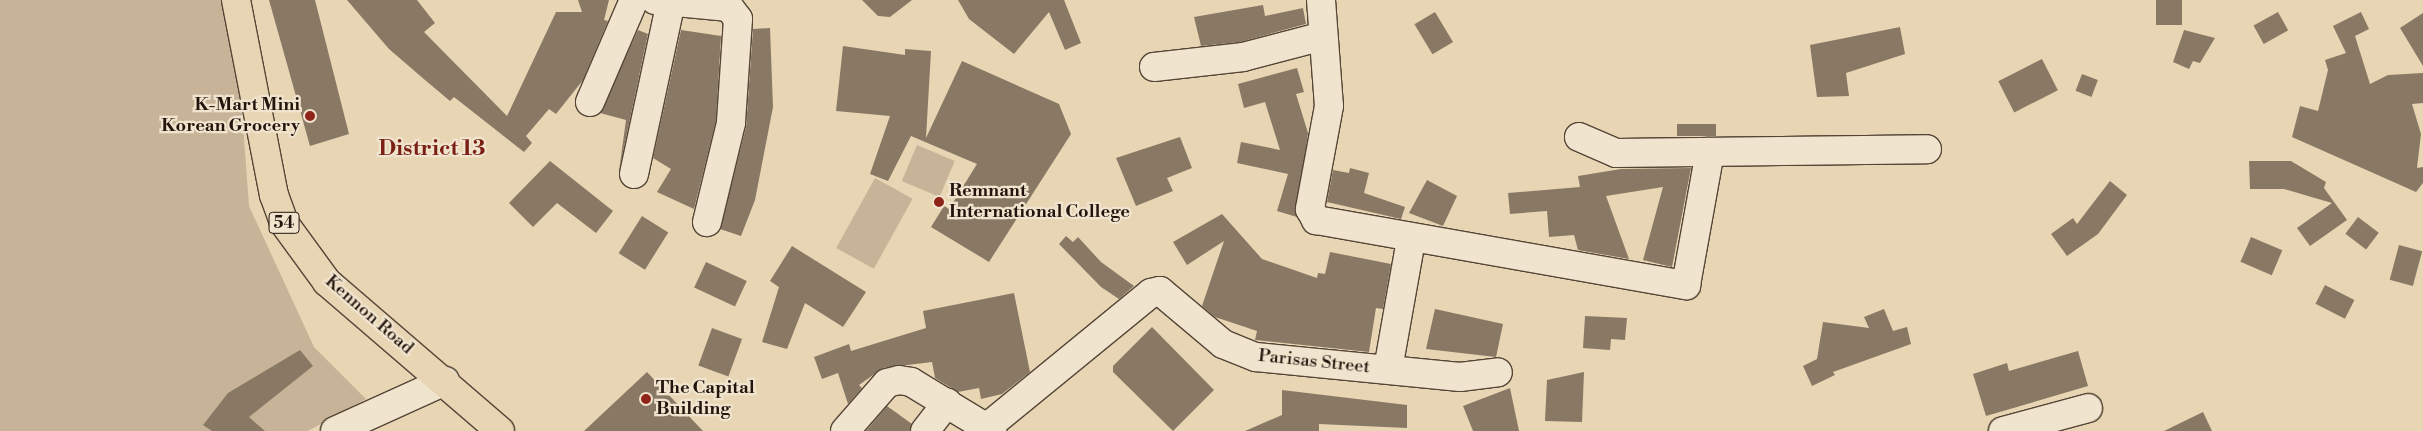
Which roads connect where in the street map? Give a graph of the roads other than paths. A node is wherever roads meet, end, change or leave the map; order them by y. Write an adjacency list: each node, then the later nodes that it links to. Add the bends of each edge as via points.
1 (236, 0): 16 (highway, Kennon Road / 54, via 274,195 284,223 327,282)
2 (634, 0): 7 (street)
3 (1321, 0): 5 (street)
4 (663, 1): 11 (street); 12 (street, via 729,7 738,19 731,123)
5 (1323, 36): 6 (street, via 1252,55); 13 (street, via 1326,137 1310,213 1316,220)
6 (1154, 68)
7 (590, 102)
8 (1579, 137): 10 (street, via 1616,153)
9 (1927, 149): 10 (street)
10 (1710, 152): 13 (street, via 1686,285 1479,246)
11 (634, 174)
12 (707, 222)
13 (1411, 240): 14 (street, Parisas Street)
14 (1388, 369): 15 (street, via 1460,377); 19 (street, Parisas Street, via 1289,363 1241,353 1223,344 1160,291 1151,293)
15 (1498, 372)
16 (433, 380): 20 (street); 21 (highway, Kennon Road / 54)
17 (947, 403): 19 (street, Parisas Street); 22 (street, Parisas Street, via 911,382 892,380); 23 (street)
18 (2088, 408): 24 (street)
19 (989, 429)
20 (335, 431)
21 (500, 431)
22 (845, 431)
23 (925, 431)
24 (2003, 431)

